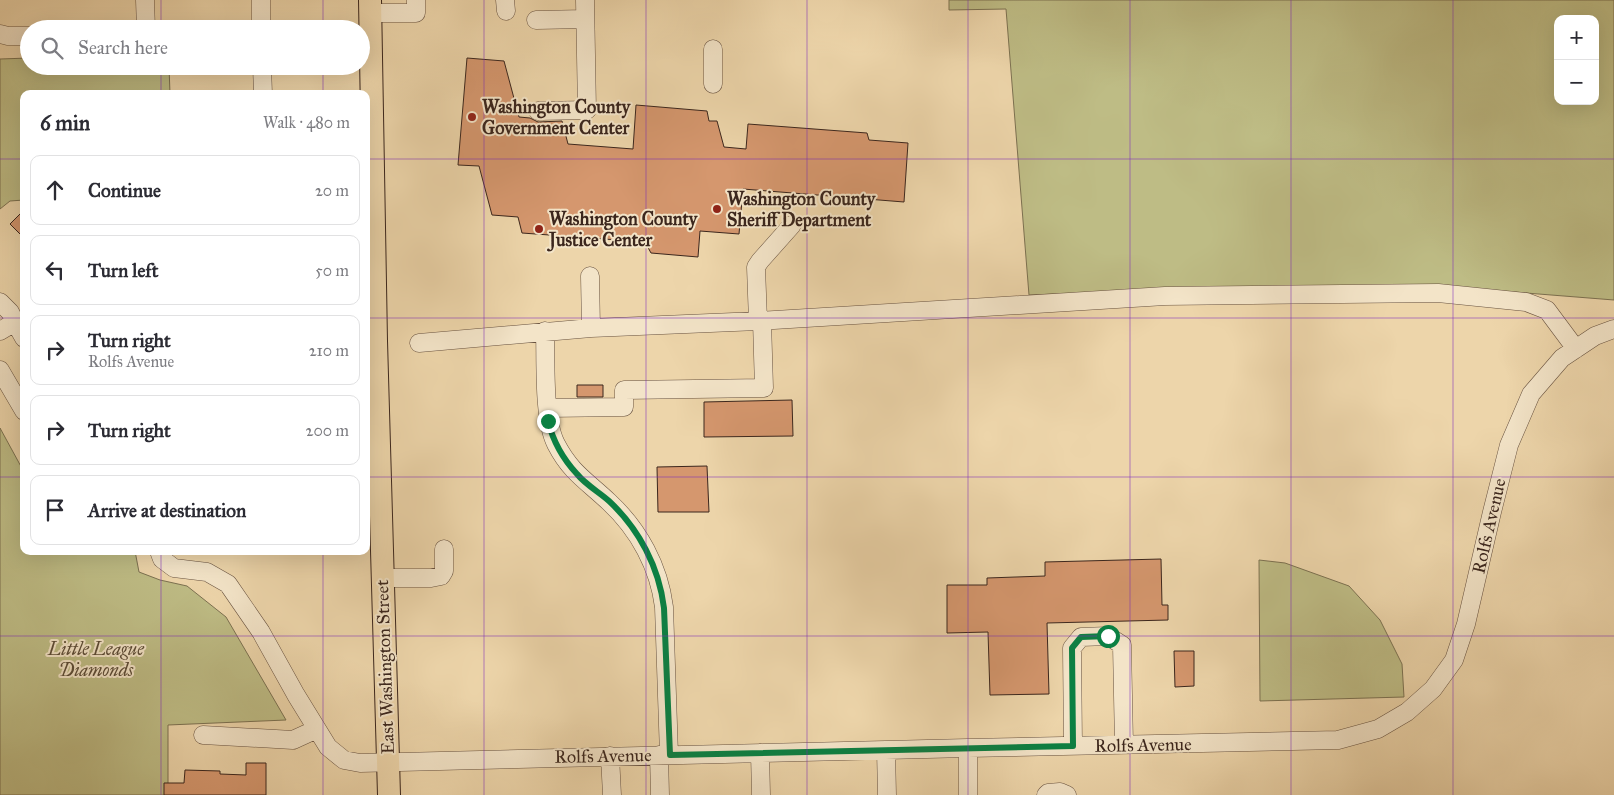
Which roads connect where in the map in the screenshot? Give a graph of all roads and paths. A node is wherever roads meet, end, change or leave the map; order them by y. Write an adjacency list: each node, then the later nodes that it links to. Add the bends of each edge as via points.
1 (145, 0): 6 (street)
2 (261, 0): 7 (street)
3 (416, 0): 4 (street, via 416,13)
4 (370, 7): 8 (main road, East Washington Street)
5 (585, 8): 9 (street); 18 (street, via 587,110)
6 (146, 20)
7 (261, 20)
8 (370, 20)
9 (536, 20)
10 (0, 34): 11 (street)
11 (20, 36)
12 (713, 49): 15 (street)
13 (262, 75): 16 (street)
14 (370, 75): 17 (main road, East Washington Street)
15 (713, 84)
16 (262, 90)
17 (369, 90)
18 (538, 111)
19 (792, 225): 23 (street, via 756,267)
20 (370, 256): 36 (main road, East Washington Street)
21 (590, 276): 25 (street)
22 (0, 302): 24 (street, via 10,312)
23 (760, 321): 25 (street); 30 (street, via 1165,296 1438,293 1526,302 1547,310); 33 (street, via 764,388 624,390 624,407)
24 (8, 327): 28 (street)
25 (590, 328): 27 (street)
26 (1614, 329): 30 (street, Rolfs Avenue, via 1595,336)
27 (545, 331): 29 (street); 33 (street)
28 (20, 335)
29 (419, 343)
30 (1576, 349): 39 (street, Rolfs Avenue, via 1562,358 1531,394 1509,445 1466,624 1454,660 1433,689 1407,712 1378,729 1338,740)
31 (0, 370): 32 (street)
32 (20, 404)
33 (548, 408): 44 (street, via 548,421 555,442 569,465 632,527 656,570 664,608)
34 (444, 550): 36 (street, via 441,576)
35 (161, 555): 37 (street, Rolfs Avenue, via 174,568 207,572 234,590)
36 (382, 578): 46 (main road, East Washington Street)
37 (317, 729): 38 (street, via 293,740); 46 (street, Rolfs Avenue, via 328,747 344,760)
38 (203, 736)
39 (1124, 745): 40 (street, Rolfs Avenue); 40 (street, via 1122,645 1108,636 1081,637 1072,648)
40 (1073, 746): 41 (street, Rolfs Avenue)
41 (968, 748): 42 (street, Rolfs Avenue); 52 (street)
42 (886, 750): 43 (street, Rolfs Avenue); 51 (street)
43 (760, 753): 44 (street, Rolfs Avenue); 50 (street)
44 (664, 755): 45 (street, Rolfs Avenue); 49 (street)
45 (610, 756): 46 (street, Rolfs Avenue); 48 (street)
46 (388, 762): 47 (main road, East Washington Street)
47 (389, 795)
48 (612, 795)
49 (660, 795)
50 (761, 795)
51 (887, 795)
52 (968, 795)
53 (1046, 795): 54 (street, via 1060,792)
54 (1067, 795)

